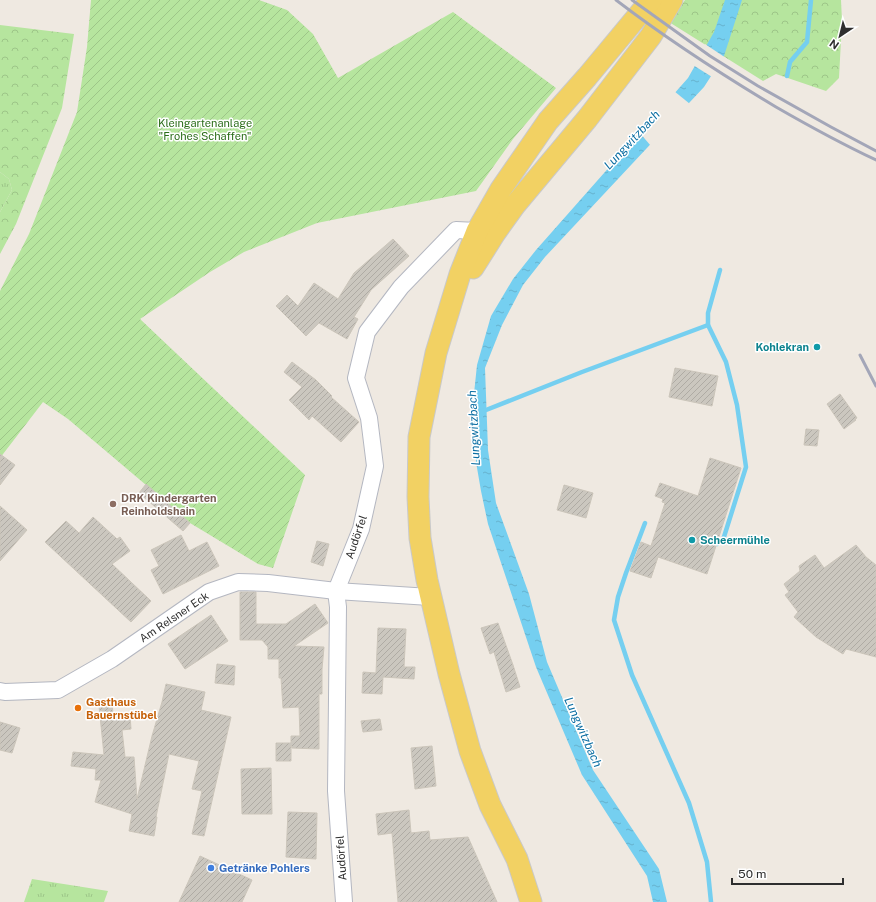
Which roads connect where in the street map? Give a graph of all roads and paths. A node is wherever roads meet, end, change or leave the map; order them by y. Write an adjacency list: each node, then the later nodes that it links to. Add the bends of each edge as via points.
1 (651, 0): 3 (main road, via 548,121 501,189)
2 (672, 0): 4 (main road, via 651,36 495,233)
3 (477, 231): 4 (main road, via 460,274); 5 (street, Audörfel, via 456,230 401,287 367,332 356,378 369,418 375,466 361,529)
4 (447, 318): 6 (main road, via 436,353 419,437 420,538)
5 (336, 591): 6 (street, Am Relsner Eck); 7 (street, Am Relsner Eck, via 238,582 209,592 112,659 58,690); 8 (street, Audörfel, via 336,791)
6 (430, 597): 9 (main road, via 470,751 490,805 517,859)
7 (0, 691)
8 (344, 902)
9 (531, 902)

